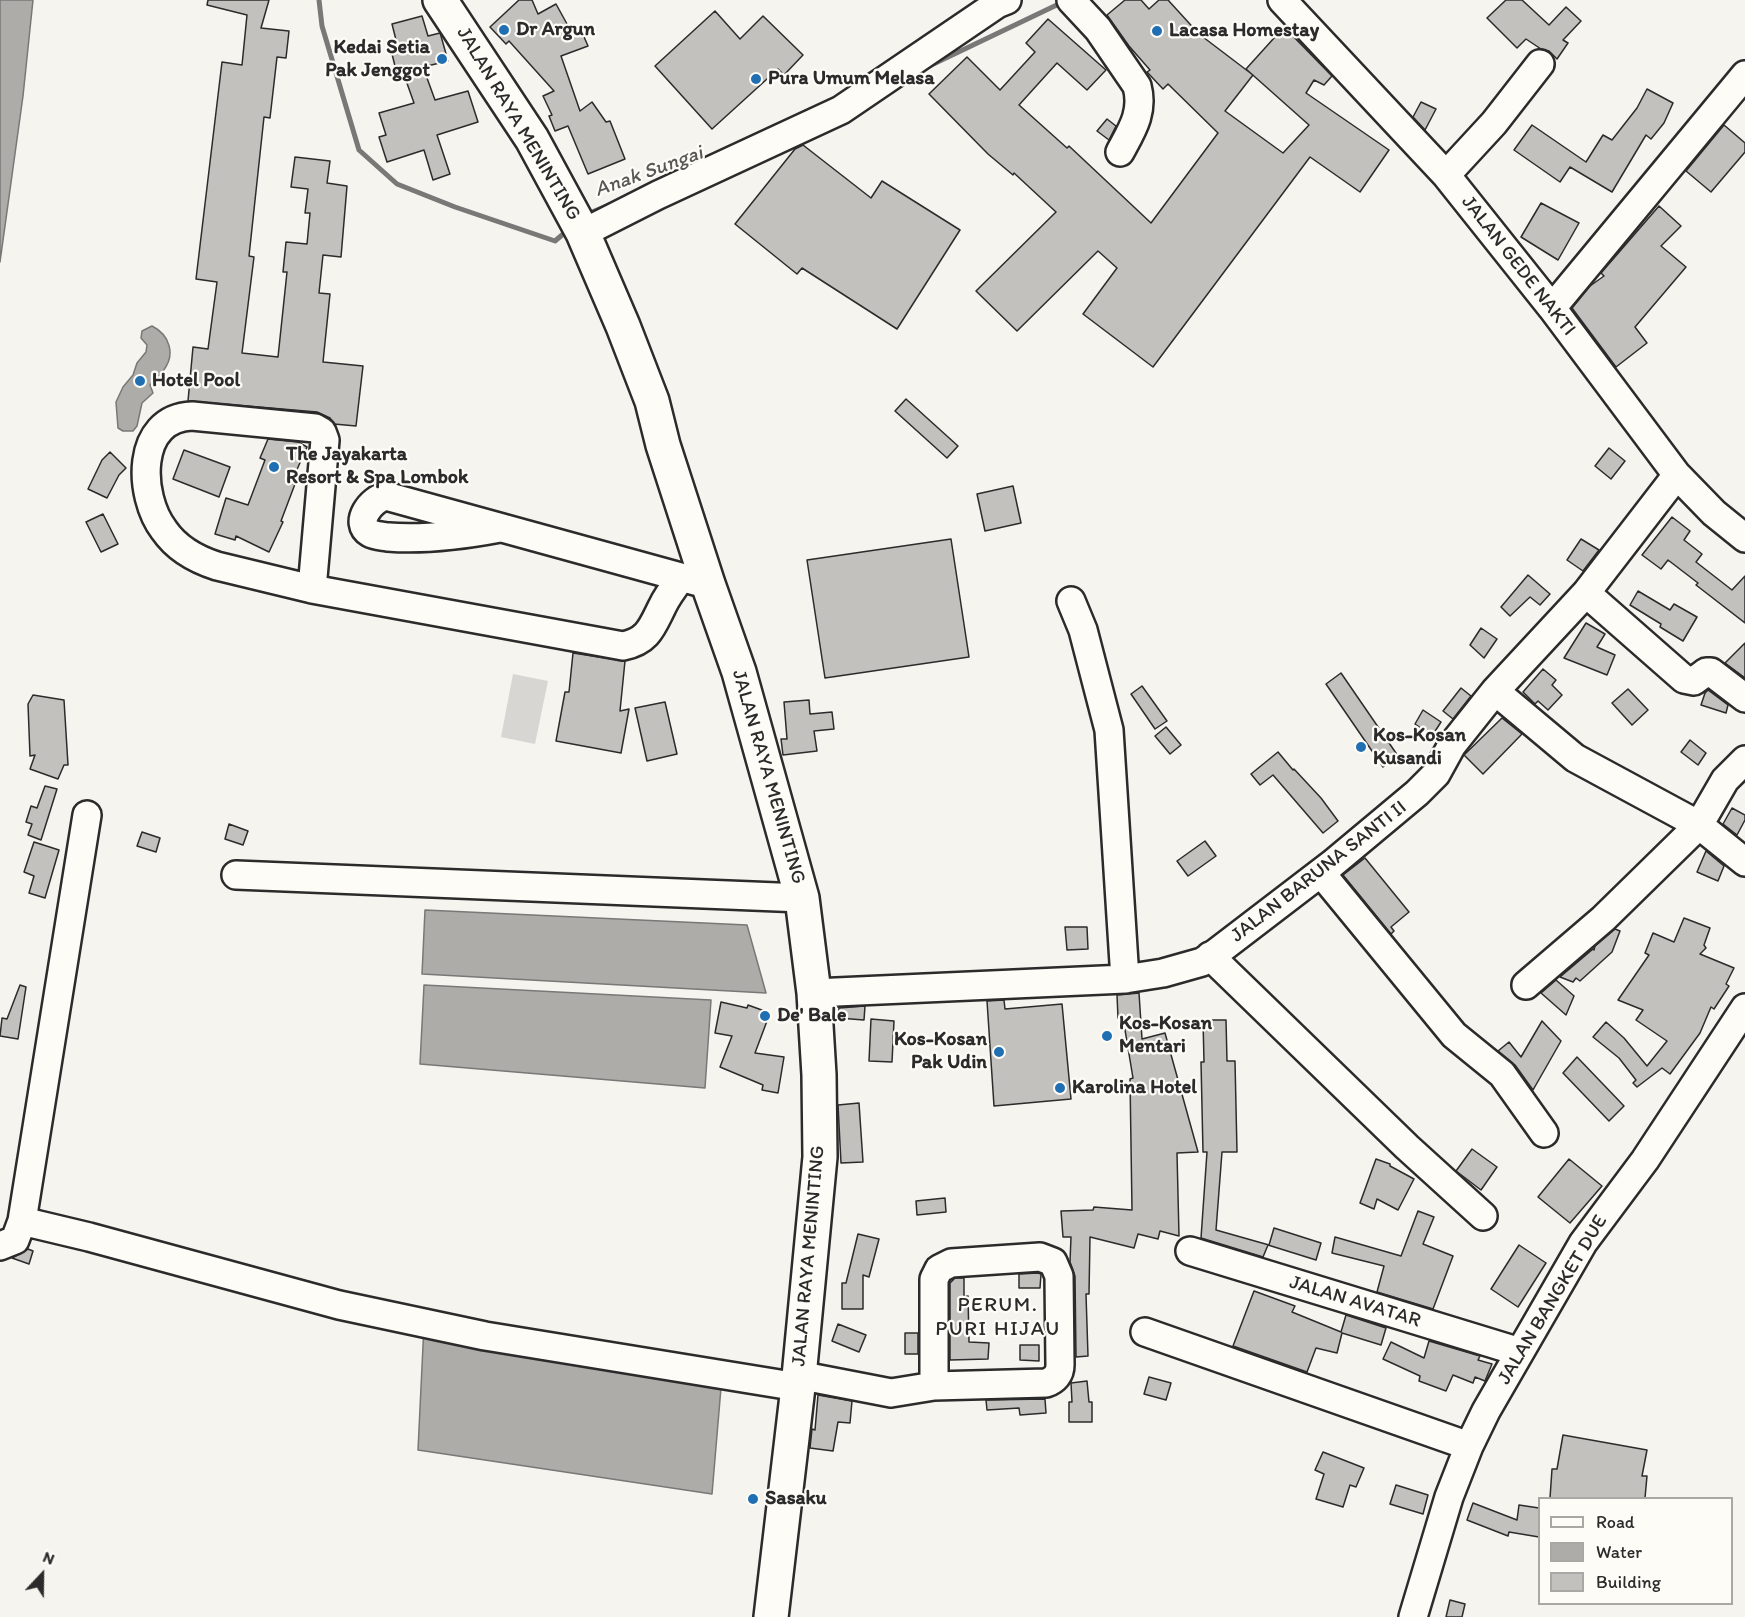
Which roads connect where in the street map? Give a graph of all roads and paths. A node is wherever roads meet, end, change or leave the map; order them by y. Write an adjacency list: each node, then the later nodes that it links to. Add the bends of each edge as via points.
1 (440, 0): 9 (highway, JALAN RAYA MENINTING, via 532,139)
2 (1008, 0): 9 (street, via 841,110 658,195)
3 (1282, 0): 8 (street, JALAN GEDE NAKTI)
4 (1073, 2): 7 (street, via 1098,29 1137,86 1138,115)
5 (1540, 64): 8 (street, via 1494,123)
6 (1745, 75): 10 (street)
7 (1120, 152)
8 (1446, 175): 10 (street, JALAN GEDE NAKTI)
9 (577, 221): 14 (highway, JALAN RAYA MENINTING, via 652,401)
10 (1552, 309): 11 (street, JALAN GEDE NAKTI)
11 (1677, 475): 13 (street, JALAN GEDE NAKTI); 16 (street, JALAN BARUNA SANTI II)
12 (500, 528): 14 (street)
13 (1745, 538)
14 (694, 581): 15 (street, via 671,591 646,636 623,646); 26 (highway, JALAN RAYA MENINTING, via 739,672)
15 (312, 589): 15 (street, via 204,562 172,540 156,520 146,482 149,450 162,427 192,416 315,428 322,432 325,440)
16 (1586, 593): 18 (street, JALAN BARUNA SANTI II); 19 (street, via 1684,679 1694,681 1711,672)
17 (1071, 602): 28 (street, via 1083,630 1109,730)
18 (1495, 691): 22 (street, via 1575,758); 24 (street, JALAN BARUNA SANTI II, via 1452,744 1436,774)
19 (1745, 698)
20 (1745, 760): 22 (street, via 1725,780)
21 (87, 815): 34 (street)
22 (1699, 825): 23 (street); 29 (street, via 1603,919)
23 (1745, 862)
24 (1321, 873): 27 (street, JALAN BARUNA SANTI II); 32 (street, via 1454,1035 1502,1074)
25 (236, 875): 26 (street)
26 (802, 898): 30 (highway, JALAN RAYA MENINTING)
27 (1210, 956): 28 (street, JALAN BARUNA SANTI II, via 1162,973); 33 (street)
28 (1125, 979): 30 (street, JALAN BARUNA SANTI II)
29 (1526, 985)
30 (814, 993): 39 (highway, JALAN RAYA MENINTING, via 820,1158)
31 (1745, 1008): 38 (street, JALAN BANGKET DUE, via 1645,1160 1583,1243)
32 (1544, 1133)
33 (1483, 1216)
34 (22, 1221): 35 (street, via 15,1240); 39 (street, via 339,1305 473,1334)
35 (0, 1246)
36 (1190, 1251): 38 (street, JALAN AVATAR)
37 (1145, 1332): 41 (street)
38 (1520, 1352): 41 (street, JALAN BANGKET DUE)
39 (798, 1381): 40 (street, via 891,1393); 42 (highway, JALAN RAYA MENINTING)
40 (934, 1386): 40 (street, via 1046,1383 1058,1376 1059,1276 1053,1262 1040,1257 951,1263 939,1269 934,1279)
41 (1469, 1446): 43 (street, JALAN BANGKET DUE, via 1449,1497)
42 (771, 1617)
43 (1413, 1617)

